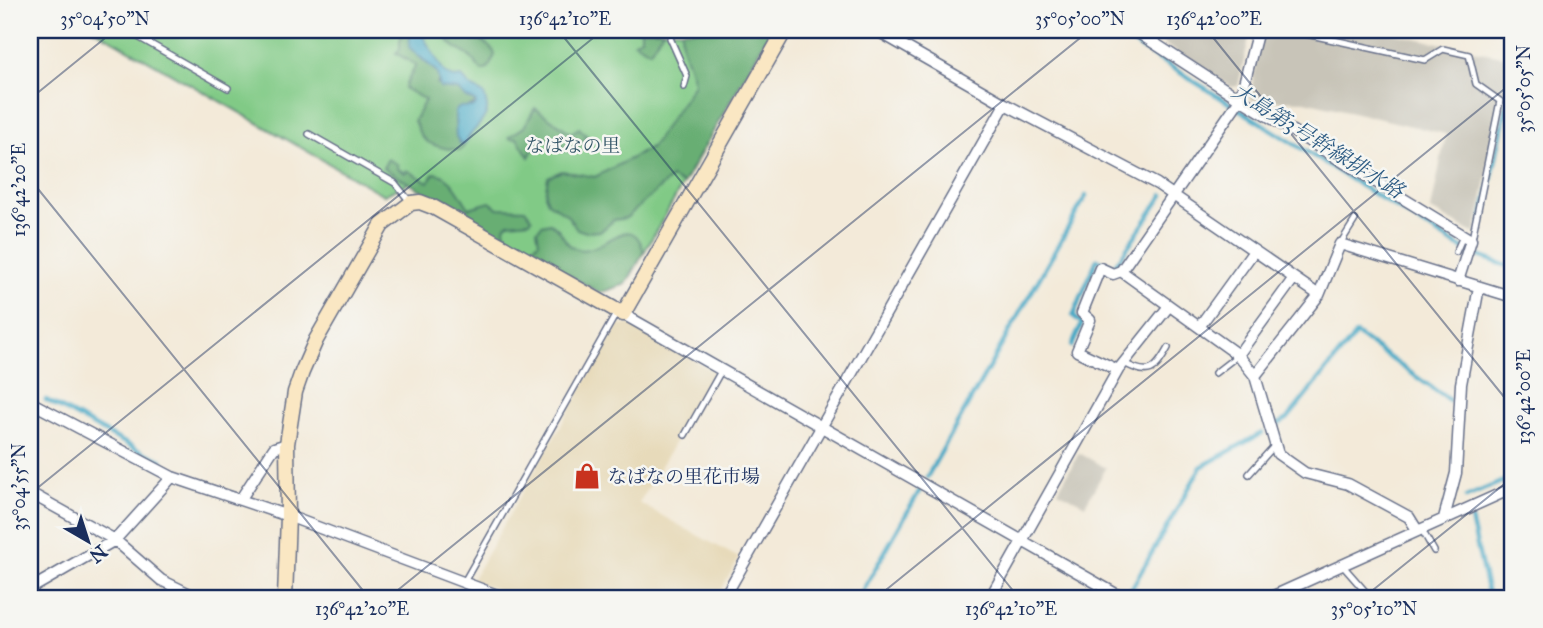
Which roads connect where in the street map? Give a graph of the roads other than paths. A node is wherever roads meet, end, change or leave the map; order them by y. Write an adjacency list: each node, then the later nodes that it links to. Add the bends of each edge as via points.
1 (126, 30): 9 (lane)
2 (675, 30): 8 (lane, via 670,37 687,76)
3 (785, 30): 26 (street)
4 (876, 30): 10 (street)
5 (1133, 30): 11 (street)
6 (1258, 30): 11 (street)
7 (1288, 30): 16 (lane, via 1425,60 1443,49 1469,55 1476,85 1500,101)
8 (684, 87)
9 (228, 88)
10 (1005, 104): 13 (street); 35 (street)
11 (1236, 105): 13 (street); 16 (street)
12 (309, 134): 14 (lane, via 395,183)
13 (1174, 196): 18 (street); 19 (street)
14 (411, 203): 26 (street, via 433,207); 37 (street, via 382,225 316,340 295,392)
15 (1355, 220): 17 (lane)
16 (1466, 239): 21 (street)
17 (1340, 244): 21 (street); 23 (street)
18 (1254, 251): 20 (street); 27 (street)
19 (1121, 271): 25 (street); 30 (street, via 1113,274 1100,268 1082,313 1090,320 1077,351)
20 (1294, 278): 23 (street); 29 (street)
21 (1458, 281): 22 (street)
22 (1479, 287): 24 (street); 45 (street, via 1461,384 1456,473)
23 (1319, 295): 33 (street)
24 (1513, 297)
25 (1169, 306): 27 (street); 30 (street)
26 (621, 312): 31 (street); 51 (lane)
27 (1199, 327): 29 (street)
28 (1168, 348): 30 (lane, via 1152,370)
29 (1238, 355): 32 (lane); 33 (street)
30 (1121, 366): 48 (street)
31 (722, 370): 35 (street); 36 (lane)
32 (1215, 373)
33 (1255, 376): 38 (street)
34 (30, 402): 40 (street)
35 (821, 427): 48 (street); 56 (street)
36 (685, 435)
37 (287, 443): 43 (street, via 274,448); 44 (street)
38 (1276, 445): 39 (lane); 46 (street, via 1278,454 1305,473 1348,484 1409,517)
39 (1249, 474)
40 (172, 477): 43 (street); 47 (street)
41 (1513, 488): 45 (street)
42 (30, 493): 47 (street)
43 (240, 500): 44 (street)
44 (288, 516): 51 (street); 54 (street)
45 (1444, 518): 46 (street)
46 (1419, 529): 49 (lane); 50 (street)
47 (115, 540): 52 (street); 53 (street, via 161,580)
48 (1023, 541): 57 (street); 58 (street)
49 (1434, 551)
50 (1341, 564): 59 (street); 60 (lane)
51 (464, 582): 55 (street)
52 (30, 589)
53 (198, 598)
54 (285, 598)
55 (505, 598)
56 (724, 598)
57 (990, 598)
58 (1123, 598)
59 (1269, 598)
60 (1371, 598)

